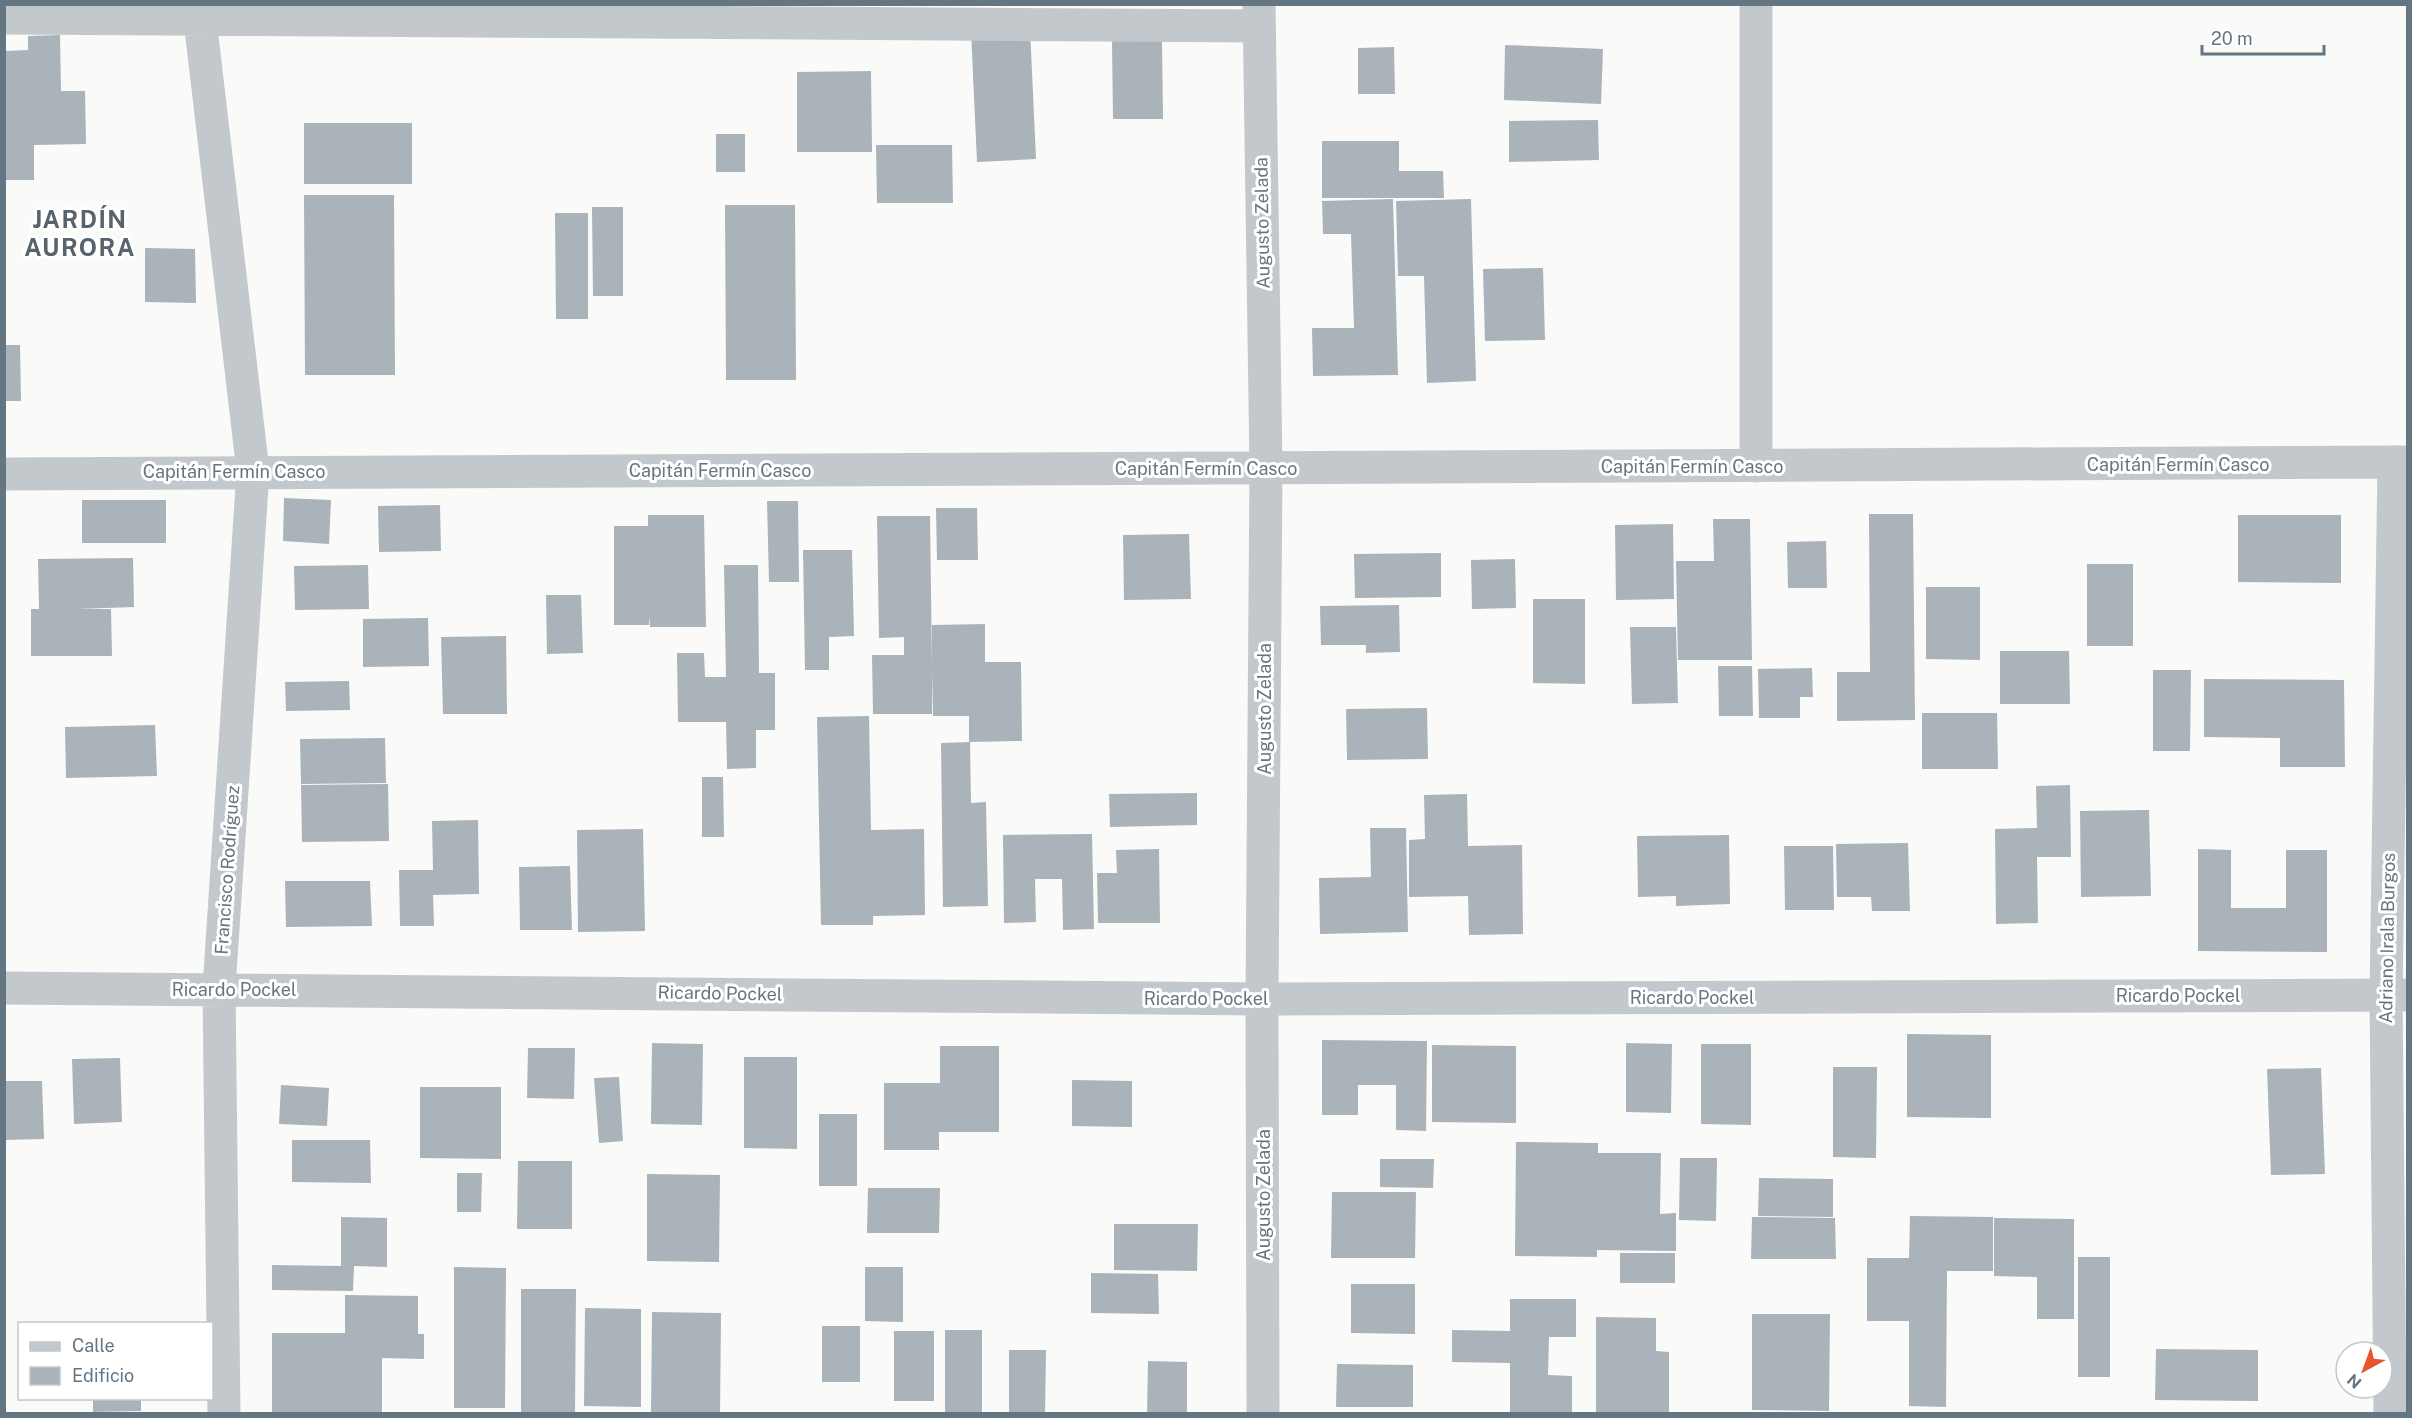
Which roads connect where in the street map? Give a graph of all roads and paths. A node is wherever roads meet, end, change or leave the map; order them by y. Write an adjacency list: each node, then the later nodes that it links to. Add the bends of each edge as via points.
1 (1756, 4): 6 (street)
2 (201, 12): 3 (street); 4 (street); 8 (street, Francisco Rodríguez)
3 (1259, 15): 7 (street, Augusto Zelada)
4 (4, 18)
5 (2401, 462): 6 (street, Capitán Fermín Casco); 12 (street, Adriano Irala Burgos)
6 (1756, 466): 7 (street, Capitán Fermín Casco)
7 (1266, 468): 8 (street, Capitán Fermín Casco); 13 (street, Augusto Zelada)
8 (253, 471): 9 (street, Capitán Fermín Casco); 11 (street, Francisco Rodríguez)
9 (4, 474)
10 (4, 988): 11 (street, Ricardo Pockel)
11 (219, 989): 13 (street, Ricardo Pockel); 14 (street, Francisco Rodríguez)
12 (2397, 995): 13 (street, Ricardo Pockel); 16 (street, Adriano Irala Burgos)
13 (1262, 999): 15 (street, Augusto Zelada)
14 (224, 1413)
15 (1263, 1413)
16 (2390, 1413)

